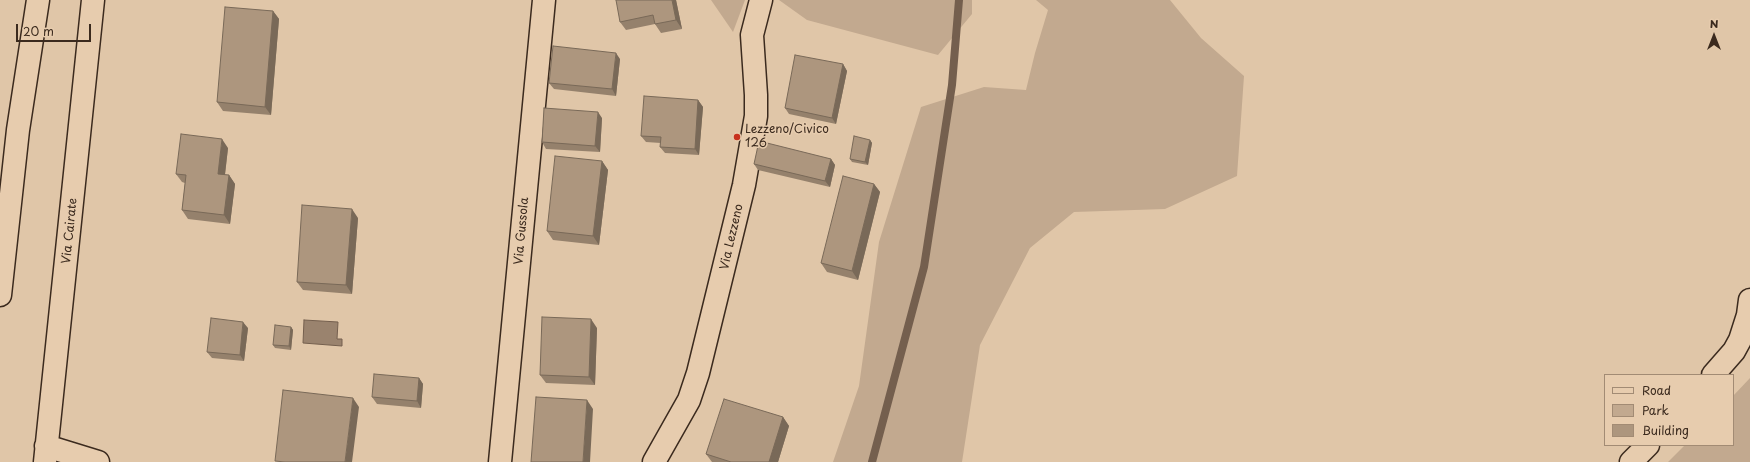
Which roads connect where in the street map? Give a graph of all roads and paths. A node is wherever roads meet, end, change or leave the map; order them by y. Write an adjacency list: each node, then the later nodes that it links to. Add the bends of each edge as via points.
1 (38, 0): 5 (main road, via 18,130)
2 (93, 0): 9 (main road, Via Cairate)
3 (544, 0): 11 (main road, Via Gussola)
4 (761, 0): 12 (main road, Via Lezzeno, via 752,35 756,116 744,185 698,373 689,400)
5 (0, 294)
6 (1750, 300): 7 (main road, via 1740,340)
7 (1715, 374)
8 (1647, 446): 13 (main road)
9 (46, 454): 10 (main road)
10 (98, 462)
11 (500, 462)
12 (654, 462)
13 (1631, 462)

